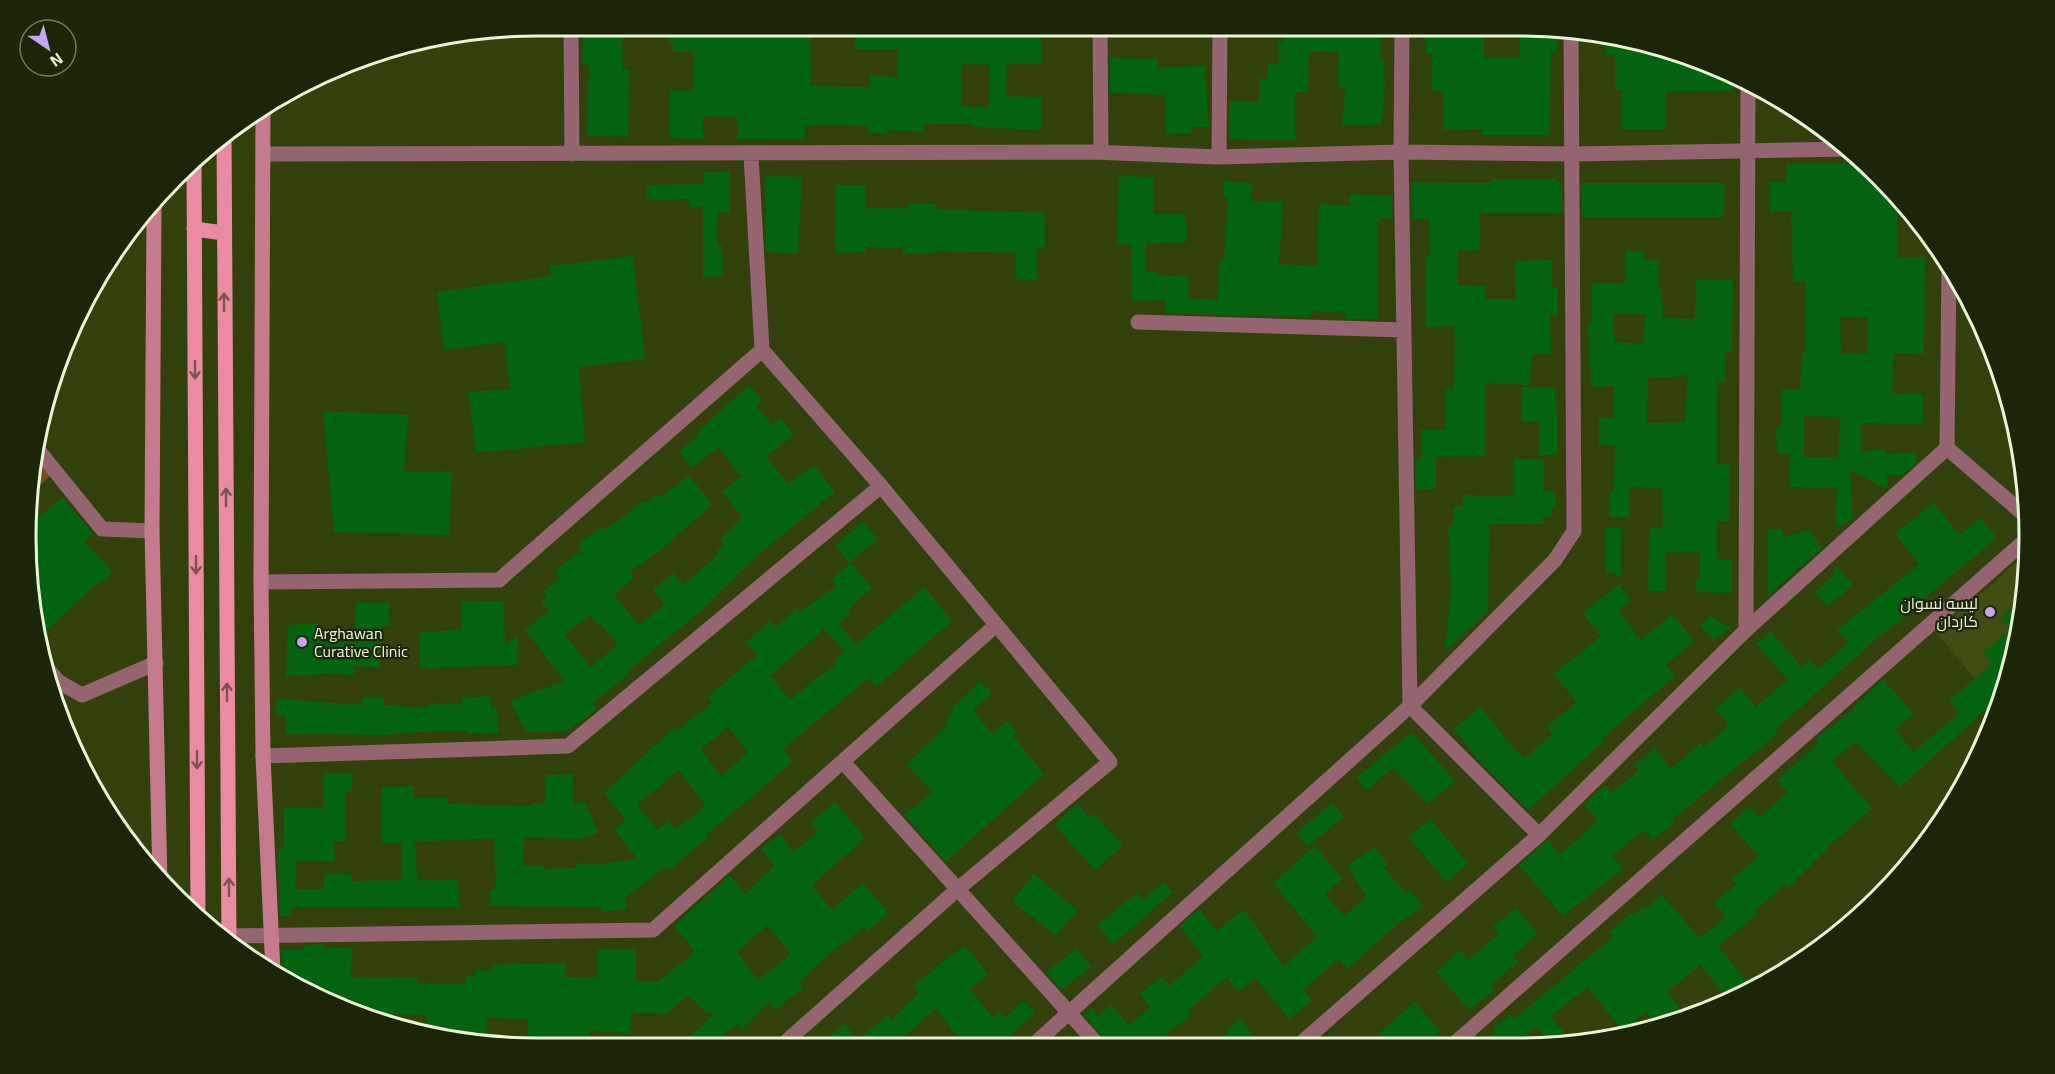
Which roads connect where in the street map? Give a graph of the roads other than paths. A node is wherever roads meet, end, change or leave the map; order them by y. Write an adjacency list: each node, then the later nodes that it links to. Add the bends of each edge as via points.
1 (571, 36): 14 (street)
2 (1100, 36): 11 (street)
3 (1220, 36): 17 (street)
4 (1402, 36): 12 (street)
5 (1571, 39): 16 (street)
6 (1748, 92): 10 (street)
7 (263, 117): 13 (street)
8 (224, 146): 21 (main road)
9 (1834, 149): 10 (street)
10 (1748, 150): 16 (street); 34 (street)
11 (1101, 152): 15 (street); 17 (street)
12 (1401, 152): 16 (street); 17 (street); 24 (street)
13 (264, 154): 14 (street); 32 (street)
14 (572, 154): 15 (street)
15 (751, 154): 25 (street)
16 (1574, 154): 37 (street, via 1574,531 1555,560)
17 (1219, 157)
18 (194, 172): 20 (main road)
19 (154, 215): 30 (street)
20 (194, 229): 21 (main road); 43 (main road, one-way to 43)
21 (224, 233): 44 (main road, one-way to 21)
22 (1949, 282): 26 (street)
23 (1138, 322): 24 (street)
24 (1404, 330): 37 (street)
25 (762, 350): 28 (street); 32 (street, via 499,580)
26 (1947, 448): 29 (street); 34 (street)
27 (43, 456): 30 (street, via 102,529)
28 (881, 486): 33 (street); 38 (street, via 567,746)
29 (2018, 509)
30 (152, 531): 35 (street)
31 (2019, 546): 53 (street)
32 (261, 582): 38 (street)
33 (995, 626): 39 (street); 42 (street, via 1110,762)
34 (1746, 630): 40 (street)
35 (156, 663): 36 (street, via 82,695); 41 (street)
36 (57, 679)
37 (1410, 706): 40 (street); 48 (street)
38 (263, 756): 45 (street)
39 (844, 763): 42 (street); 45 (street, via 653,930)
40 (1539, 835): 52 (street)
41 (160, 867)
42 (959, 888): 48 (street); 49 (street)
43 (198, 905)
44 (229, 932)
45 (272, 934): 46 (street); 47 (street)
46 (239, 939)
47 (273, 963)
48 (1071, 1013): 50 (street); 51 (street)
49 (790, 1038)
50 (1041, 1038)
51 (1092, 1038)
52 (1307, 1038)
53 (1461, 1038)

